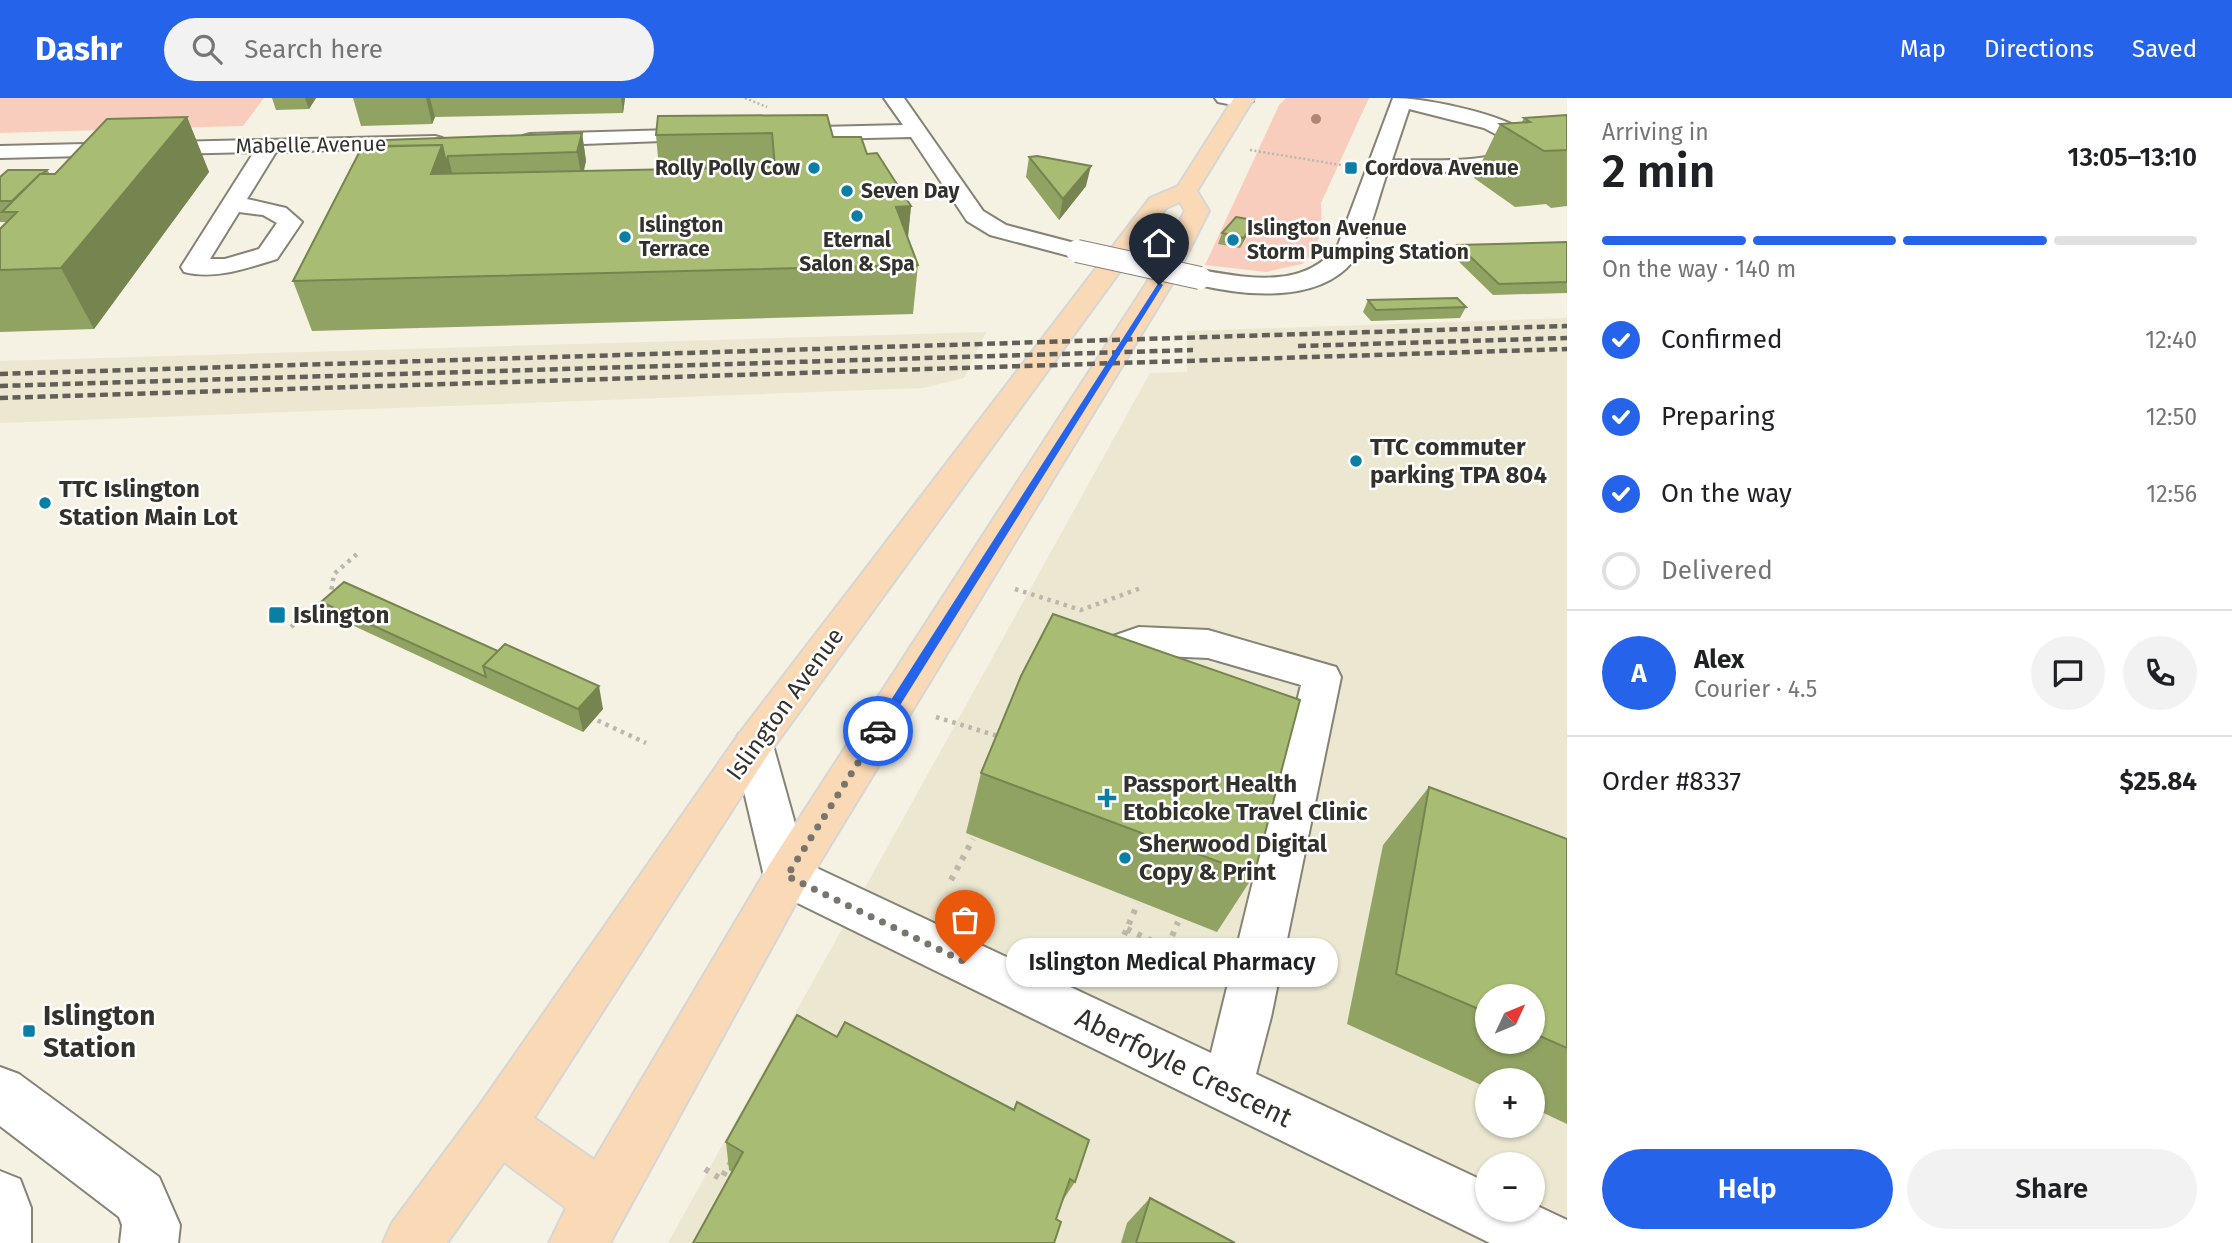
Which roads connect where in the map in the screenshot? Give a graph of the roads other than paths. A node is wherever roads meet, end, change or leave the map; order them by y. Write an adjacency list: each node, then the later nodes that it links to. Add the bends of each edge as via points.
1 (894, 98): 4 (street)
2 (1237, 99): 12 (main road)
3 (1403, 100): 11 (street); 11 (street, via 1502,128 1521,136 1531,145 1530,150 1519,156 1470,163)
4 (915, 131): 5 (street); 11 (street, bridge, via 975,216 998,230 1234,284 1311,280 1338,265 1350,246)
5 (761, 134)
6 (723, 135): 7 (street)
7 (504, 141)
8 (449, 142): 9 (street, Mabelle Avenue)
9 (268, 146): 10 (street, Mabelle Avenue); 13 (street)
10 (0, 152)
11 (1377, 166)
12 (1186, 191): 15 (main road, Islington Avenue, via 1158,203); 16 (main road, via 1197,211 1159,285)
13 (232, 205)
14 (1080, 695): 17 (street, via 1100,655 1139,641 1208,644 1322,677)
15 (753, 746): 16 (street); 19 (main road, Islington Avenue)
16 (787, 876): 17 (street, Aberfoyle Crescent); 21 (main road)
17 (1227, 1087): 25 (street, Aberfoyle Crescent)
18 (0, 1093): 23 (street, via 139,1197 151,1225)
19 (498, 1125): 21 (main road); 24 (main road, Islington Avenue)
20 (0, 1199): 22 (street)
21 (591, 1222)
22 (2, 1243)
23 (149, 1243)
24 (412, 1243)
25 (1552, 1243)

